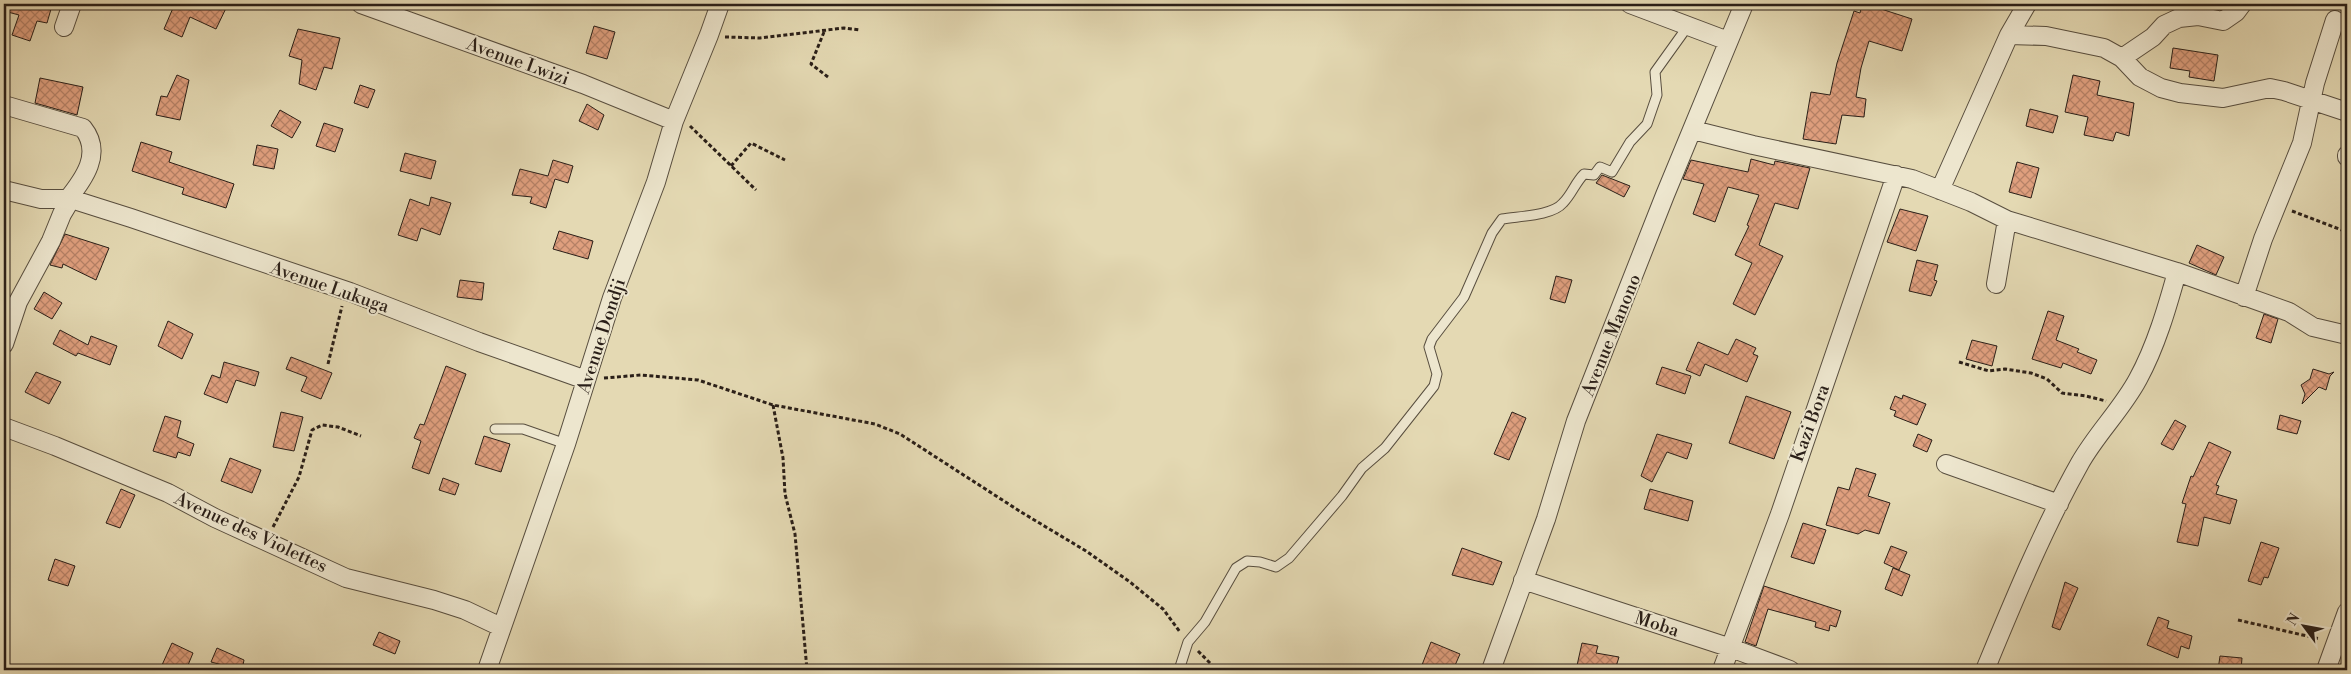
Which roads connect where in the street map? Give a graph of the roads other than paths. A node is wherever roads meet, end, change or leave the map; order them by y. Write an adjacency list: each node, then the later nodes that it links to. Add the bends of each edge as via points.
1 (72, 4): 9 (street)
2 (361, 4): 17 (street, Avenue Lwizi)
3 (720, 4): 17 (street, Avenue Dondji)
4 (1630, 4): 10 (street)
5 (1744, 4): 12 (street, Avenue Manono)
6 (2026, 4): 11 (street)
7 (2242, 4): 13 (street, via 2223,21 2198,16 2179,18 2164,25)
8 (2335, 20): 14 (street)
9 (64, 26)
10 (1688, 26): 12 (street); 40 (lane, via 1655,72 1657,95 1647,124 1630,142 1612,172 1600,167 1594,175 1584,174 1562,205 1541,214 1502,218 1464,296 1432,339 1429,347 1437,374 1434,386 1289,558 1276,567 1247,561 1236,568 1205,622 1188,642)
11 (2009, 35): 13 (street, via 2046,36 2104,48); 21 (street)
12 (1728, 41): 18 (street, Avenue Manono)
13 (2122, 58): 14 (street, via 2140,77 2180,93 2223,98 2270,88)
14 (2311, 101): 16 (street); 26 (street, via 2302,143 2262,239)
15 (4, 105): 22 (street, via 83,128 90,137 90,164)
16 (2347, 112)
17 (674, 120): 29 (street, Avenue Dondji, via 656,182 612,298)
18 (1693, 130): 19 (street); 35 (street, Avenue Manono, via 1576,421)
19 (1896, 175): 21 (street); 38 (street, Kazi Bora)
20 (4, 190): 22 (street, Avenue Lukuga, via 41,199)
21 (1940, 190): 23 (street)
22 (69, 199): 28 (street, via 52,241 18,302); 29 (street, Avenue Lukuga, via 350,292)
23 (2007, 220): 24 (street); 25 (street)
24 (2177, 272): 26 (street); 34 (street, via 2138,380 2097,434)
25 (1996, 284)
26 (2244, 296): 27 (street, via 2289,312 2313,327)
27 (2347, 335)
28 (4, 344)
29 (586, 380): 32 (street, Avenue Dondji)
30 (4, 427): 37 (street, Avenue des Violettes, via 155,487 346,578 434,600)
31 (495, 429): 32 (lane, via 523,429)
32 (566, 444): 37 (street, Avenue Dondji)
33 (1946, 464): 34 (street)
34 (2059, 504): 44 (street)
35 (1523, 580): 38 (street, Moba); 41 (street, Avenue Manono)
36 (2347, 612): 45 (street)
37 (501, 627): 39 (street, Avenue Dondji)
38 (1731, 648): 42 (street, Kazi Bora); 43 (street, Moba)
39 (486, 670)
40 (1179, 670)
41 (1491, 670)
42 (1722, 670)
43 (1790, 670)
44 (1986, 670)
45 (2326, 670)

